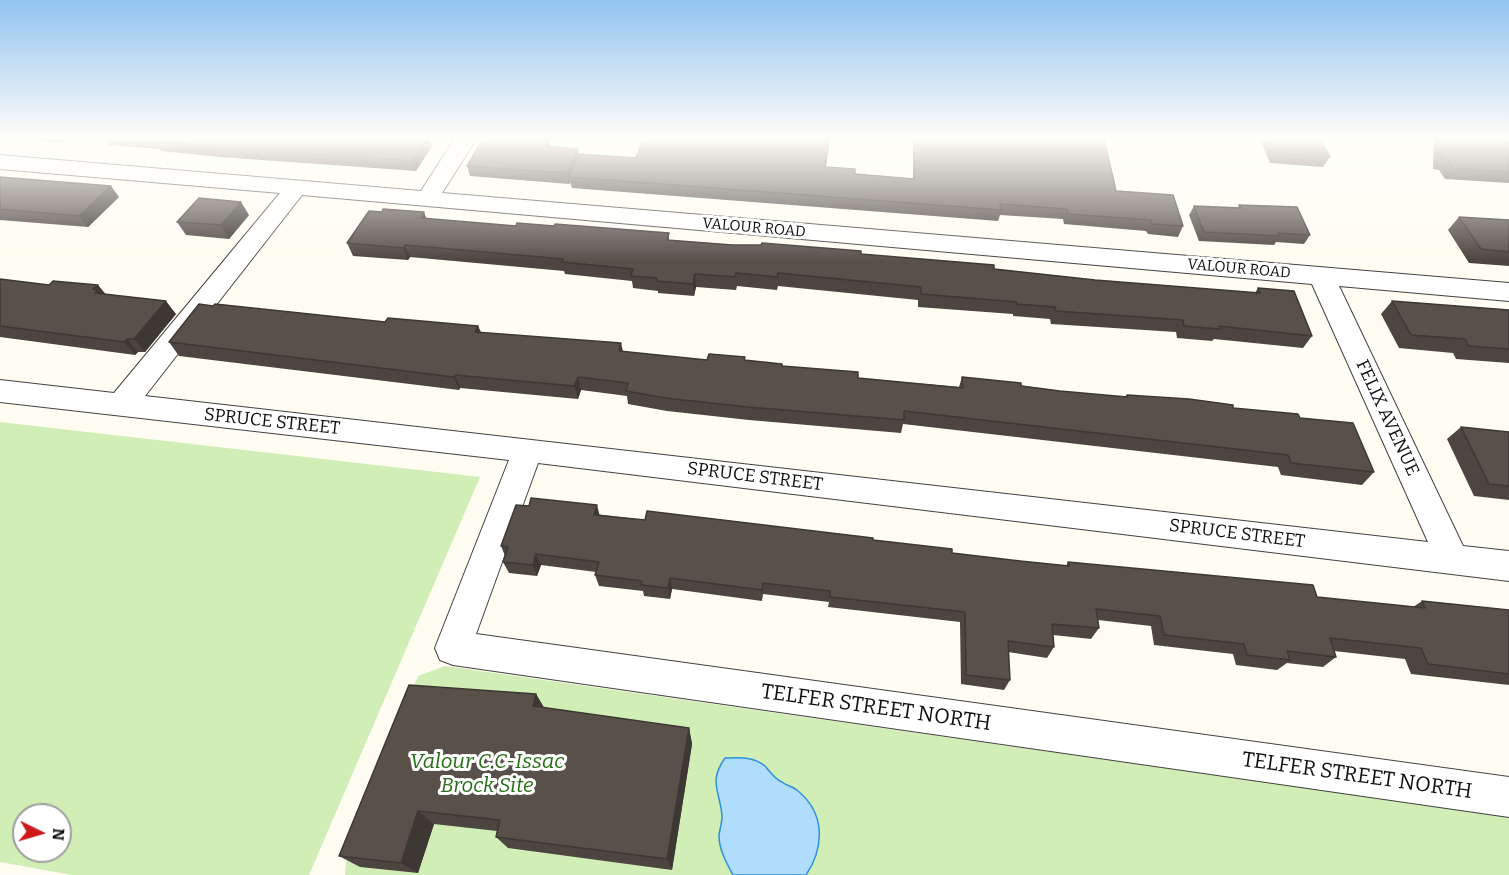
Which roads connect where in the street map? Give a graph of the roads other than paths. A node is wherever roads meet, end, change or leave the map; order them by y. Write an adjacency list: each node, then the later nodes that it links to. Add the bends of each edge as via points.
1 (192, 179): 3 (street, VALOUR ROAD)
2 (441, 179): 4 (street)
3 (296, 188): 4 (street, VALOUR ROAD); 8 (street)
4 (428, 199): 5 (street, VALOUR ROAD)
5 (1322, 277): 6 (street, VALOUR ROAD); 10 (street, FELIX AVENUE)
6 (1509, 292)
7 (0, 392): 8 (street, SPRUCE STREET)
8 (121, 405): 9 (street, SPRUCE STREET)
9 (528, 450): 10 (street, SPRUCE STREET); 12 (street, TELFER STREET NORTH, via 453,648)
10 (1453, 560): 11 (street, SPRUCE STREET)
11 (1509, 566)
12 (1509, 797)

